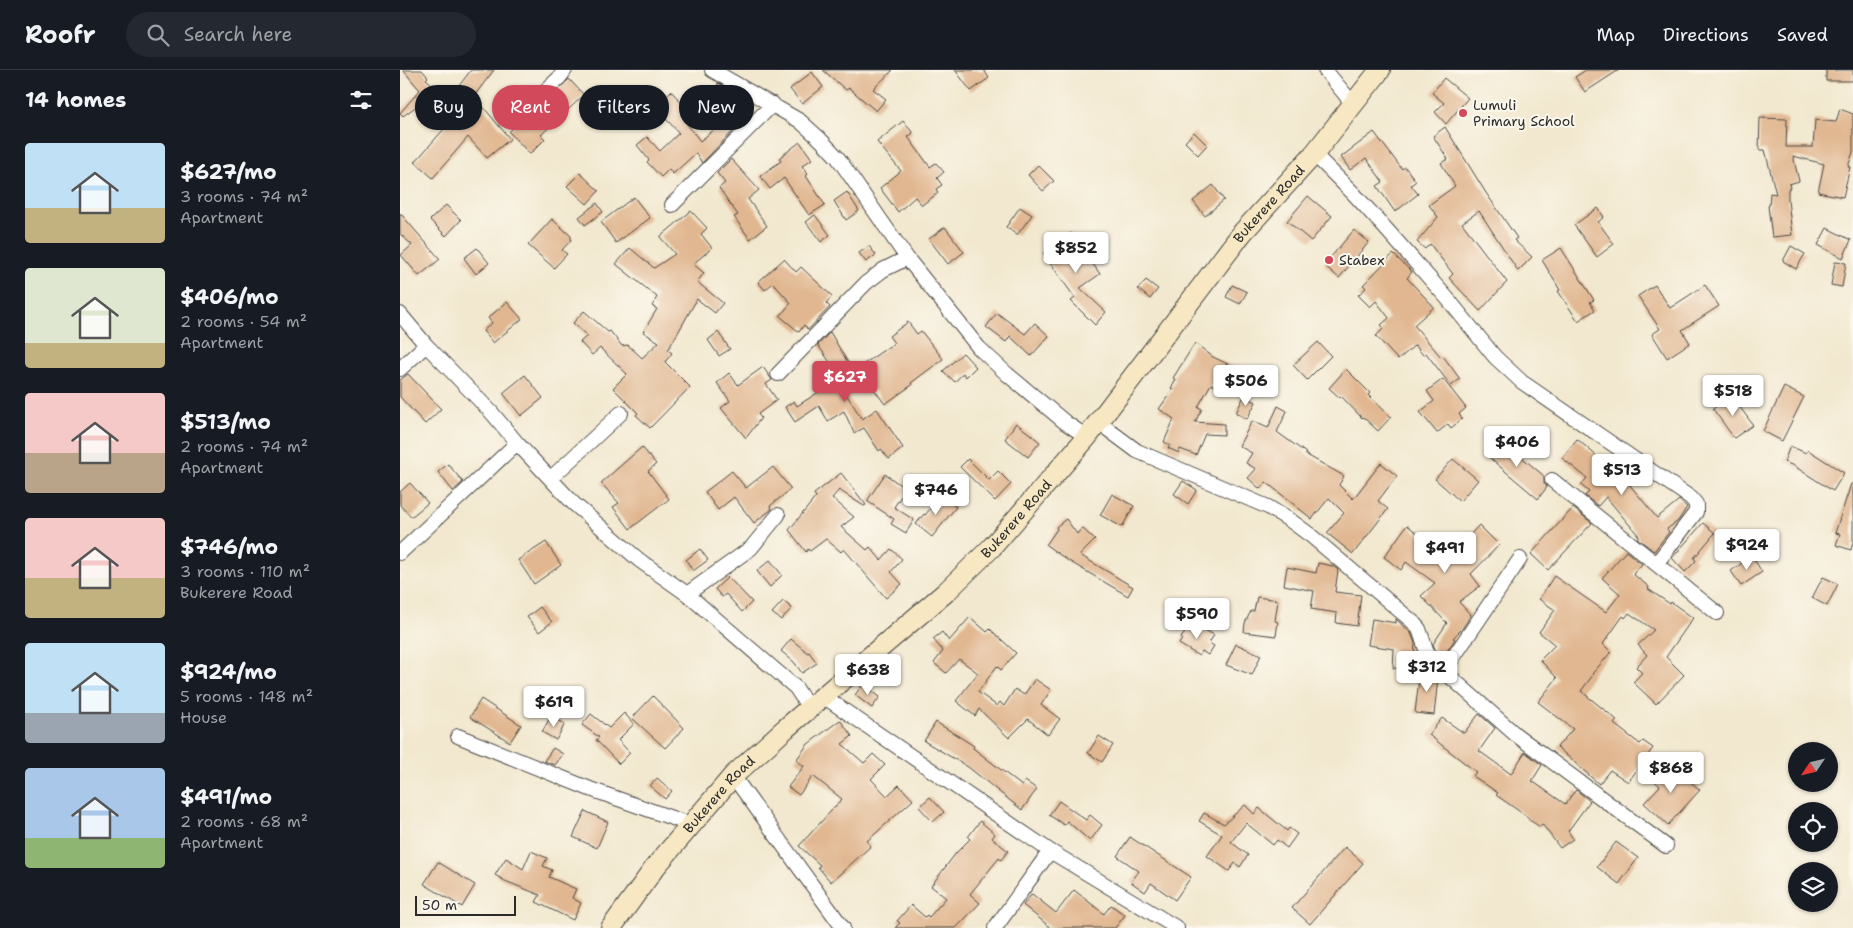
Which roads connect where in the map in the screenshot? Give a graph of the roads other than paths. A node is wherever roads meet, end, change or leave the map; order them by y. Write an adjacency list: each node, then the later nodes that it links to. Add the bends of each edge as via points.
1 (564, 70): 5 (street)
2 (712, 70): 6 (street)
3 (1326, 70): 7 (street)
4 (1380, 70): 7 (main road, Bukerere Road)
5 (552, 85)
6 (773, 104): 9 (street); 10 (street, via 800,121 838,158)
7 (1353, 104): 8 (main road, Bukerere Road)
8 (1314, 154): 16 (main road, Bukerere Road, via 1243,232); 23 (street, via 1386,229 1495,357 1522,382 1691,498 1696,504 1696,512)
9 (672, 205)
10 (907, 258): 14 (street, via 866,283); 16 (street, via 979,348 1007,374 1058,416)
11 (400, 314): 12 (street)
12 (426, 345): 13 (street); 17 (street)
13 (400, 369)
14 (778, 374)
15 (621, 412): 18 (street)
16 (1093, 430): 26 (street, via 1268,507 1298,526 1413,622 1419,629 1429,658); 27 (main road, Bukerere Road, via 992,547 946,592)
17 (517, 443): 18 (street); 21 (street)
18 (551, 478): 24 (street, via 573,503 639,560)
19 (1552, 480): 23 (street)
20 (778, 515): 24 (street, via 751,548)
21 (400, 553)
22 (1520, 559): 26 (street)
23 (1656, 564): 25 (street)
24 (687, 594): 27 (street)
25 (1716, 613)
26 (1444, 671): 31 (street, via 1515,734)
27 (816, 702): 29 (main road, Bukerere Road); 32 (street)
28 (458, 736): 30 (street, via 590,789)
29 (733, 776): 30 (main road, Bukerere Road); 34 (street)
30 (692, 825): 33 (main road, Bukerere Road, via 656,866)
31 (1666, 846)
32 (1050, 851): 35 (street); 36 (street)
33 (611, 928)
34 (842, 928)
35 (995, 928)
36 (1177, 928)

